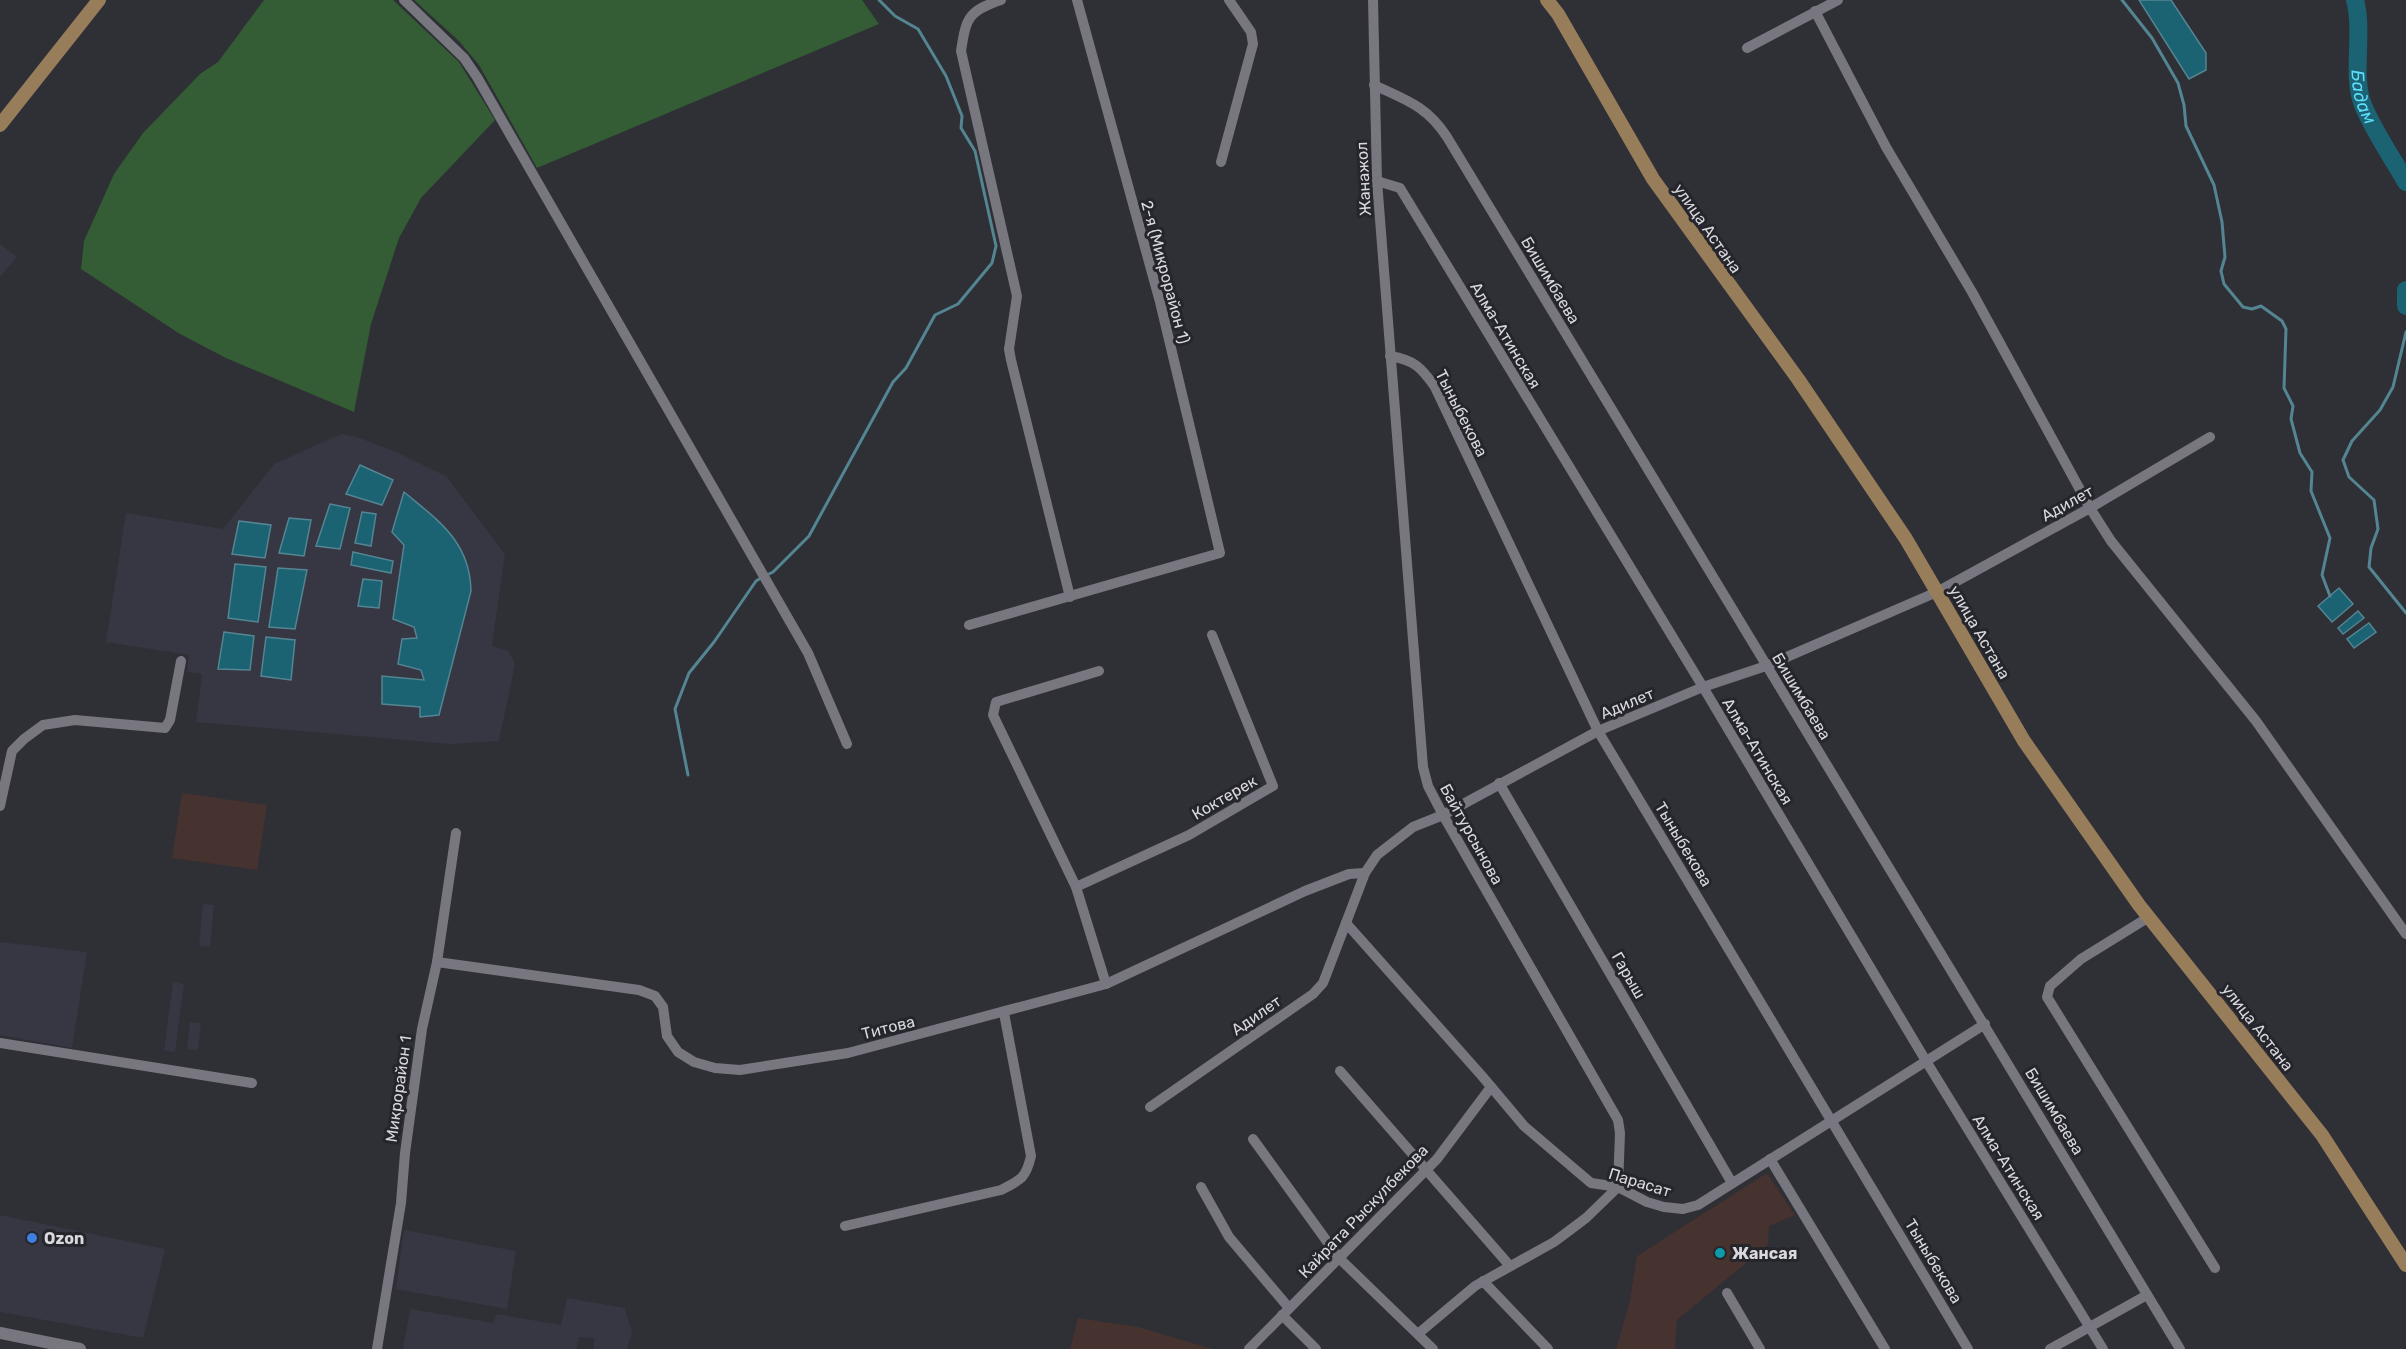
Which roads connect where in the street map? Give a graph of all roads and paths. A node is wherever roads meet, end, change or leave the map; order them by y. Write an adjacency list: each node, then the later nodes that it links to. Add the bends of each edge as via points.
1 (99, 0): 12 (main road)
2 (404, 0): 27 (street, via 464,58 477,77 808,653)
3 (1000, 0): 19 (street, via 970,15 961,51 1017,296 1009,349 1011,360)
4 (1077, 0): 19 (street, 2-я (Микрорайон 1), via 1160,302 1220,553)
5 (1229, 0): 13 (street, via 1251,32 1253,44)
6 (1373, 0): 11 (street, Жанажол)
7 (1547, 0): 18 (main road, улица Астана, via 1653,179 1798,379)
8 (1838, 0): 9 (street)
9 (1815, 11): 10 (street); 17 (street, via 1886,147 1972,292)
10 (1747, 48)
11 (1374, 85): 14 (street, Жанажол); 23 (street, Бишимбаева, via 1436,119)
12 (0, 125)
13 (1221, 162)
14 (1377, 182): 15 (street, Жанажол); 25 (street, Алма-Атинская, via 1400,188)
15 (1390, 356): 26 (street, Тыныбекова, via 1406,359 1422,369 1435,387); 30 (street, Байтурсынова, via 1423,767)
16 (2210, 436): 17 (street, Адилет)
17 (2090, 508): 18 (street, Адилет); 36 (street, via 2111,542 2256,721)
18 (1937, 592): 23 (street, Адилет); 34 (main road, улица Астана, via 2024,741)
19 (1070, 597): 20 (street)
20 (969, 625)
21 (1212, 635): 33 (street, Коктерек, via 1273,786 1190,835)
22 (181, 661): 29 (street, via 170,720 165,728 75,720 43,724 12,751)
23 (1766, 666): 25 (street, Адилет); 40 (street, Бишимбаева)
24 (1099, 671): 33 (street, via 996,702 993,715)
25 (1703, 687): 26 (street, Адилет); 42 (street, Алма-Атинская)
26 (1598, 731): 28 (street, Адилет); 47 (street, Тыныбекова)
27 (846, 744)
28 (1499, 783): 30 (street, Адилет); 51 (street, Гарыш)
29 (0, 806)
30 (1443, 814): 32 (street, Адилет, via 1394,840); 53 (street, Байтурсынова, via 1618,1120)
31 (456, 833): 37 (street, Микрорайон 1)
32 (1365, 873): 35 (street, Адилет); 38 (street, Титова, via 1349,873 1305,891)
33 (1076, 887): 38 (street)
34 (2149, 917): 56 (main road, улица Астана, via 2322,1135); 58 (street, via 2081,958 2050,986 2048,997)
35 (1346, 923): 45 (street, Парасат); 46 (street, Адилет, via 1323,983 1312,994)
36 (2406, 934)
37 (437, 962): 39 (street, Титова, via 639,990 655,996 663,1007 667,1036 678,1052 694,1062 722,1070 848,1053); 67 (street, Микрорайон 1, via 422,1029 401,1203)
38 (1106, 984): 39 (street, Титова)
39 (1004, 1013): 54 (street, via 1031,1155 1028,1172 1001,1190)
40 (1985, 1024): 42 (street, Парасат); 61 (street, Бишимбаева)
41 (0, 1043): 44 (street)
42 (1926, 1061): 47 (street, Парасат); 63 (street, Алма-Атинская)
43 (1340, 1071): 50 (street)
44 (252, 1083)
45 (1491, 1087): 50 (street, Кайрата Рыскулбекова); 53 (street, Парасат, via 1524,1126 1591,1183)
46 (1150, 1107)
47 (1832, 1120): 49 (street, Парасат); 74 (street, Тыныбекова)
48 (1253, 1139): 55 (street)
49 (1770, 1159): 51 (street, Парасат); 73 (street)
50 (1426, 1171): 55 (street, Кайрата Рыскулбекова); 57 (street)
51 (1732, 1183): 53 (street, Парасат, via 1698,1205 1683,1209 1647,1202)
52 (1201, 1187): 62 (street, via 1229,1237)
53 (1618, 1187): 57 (street, via 1554,1242)
54 (845, 1226)
55 (1339, 1258): 62 (street, Кайрата Рыскулбекова); 65 (street)
56 (2406, 1265)
57 (1509, 1266): 59 (street)
58 (2215, 1268)
59 (1483, 1281): 65 (street); 71 (street)
60 (1727, 1293): 72 (street)
61 (2147, 1295): 63 (street); 77 (street, Бишимбаева)
62 (1285, 1312): 68 (street, Кайрата Рыскулбекова); 69 (street)
63 (2090, 1328): 75 (street); 76 (street, Алма-Атинская)
64 (0, 1333): 66 (street)
65 (1419, 1334): 70 (street)
66 (80, 1349)
67 (377, 1349)
68 (1249, 1349)
69 (1316, 1349)
70 (1433, 1349)
71 (1548, 1349)
72 (1760, 1349)
73 (1886, 1349)
74 (1968, 1349)
75 (2050, 1349)
76 (2103, 1349)
77 (2180, 1349)

